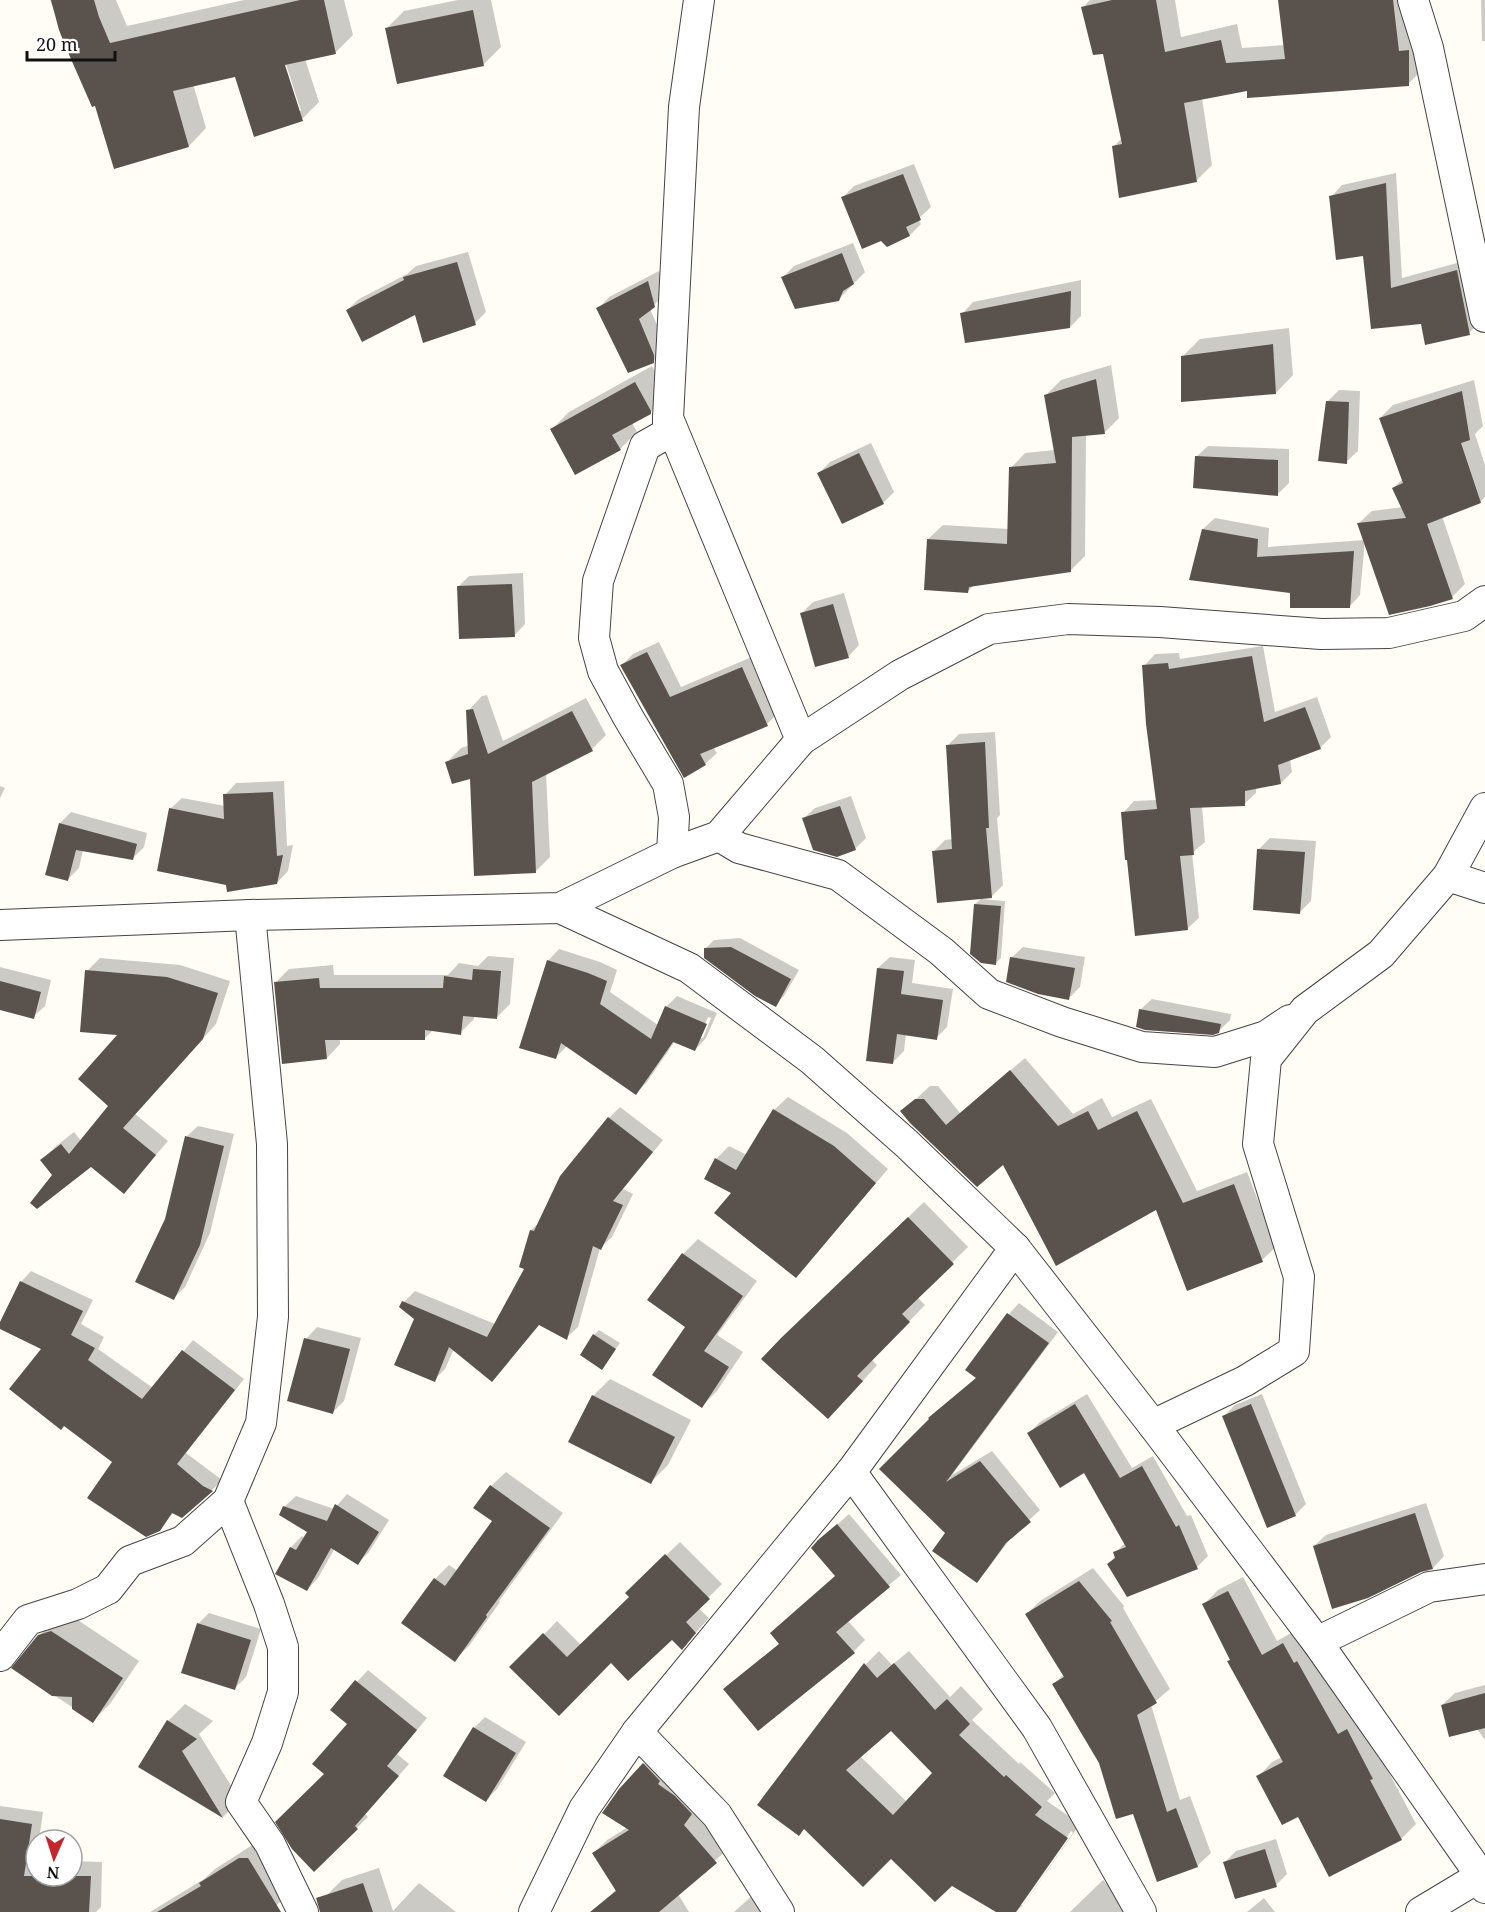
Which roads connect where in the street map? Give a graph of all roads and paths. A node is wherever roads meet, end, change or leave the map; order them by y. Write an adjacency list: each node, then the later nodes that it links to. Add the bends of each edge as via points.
1 (699, 0): 4 (street, via 684,107)
2 (1413, 0): 3 (street, via 1428,48)
3 (1485, 316)
4 (668, 418): 6 (street); 9 (street, via 668,433 645,446 617,521 598,581 594,638 603,672 668,784 674,817)
5 (1485, 601): 6 (street, via 1464,616 1389,633 1320,634 1068,619 988,628 900,675)
6 (801, 740): 8 (street)
7 (1485, 808): 10 (street)
8 (719, 836): 9 (street); 15 (street, via 739,848 838,875 941,951 989,994 1142,1047 1215,1052 1266,1036)
9 (672, 853): 12 (street)
10 (1448, 876): 11 (street); 15 (street, via 1381,954)
11 (1485, 888)
12 (560, 908): 13 (street); 16 (street, via 689,968 756,1017 813,1060)
13 (250, 915): 14 (street); 19 (street, via 272,1144 273,1317 261,1423)
14 (0, 925)
15 (1305, 1010): 17 (street, via 1266,1059 1258,1144 1299,1277 1294,1352 1245,1381)
16 (1015, 1248): 17 (street); 18 (street)
17 (1154, 1425): 21 (street)
18 (852, 1472): 23 (street); 28 (street, via 1037,1728)
19 (228, 1501): 22 (street, via 183,1541 130,1561 108,1589 78,1604 28,1620); 25 (street, via 283,1647 284,1692 241,1802 270,1844)
20 (1485, 1580): 21 (street, via 1429,1587)
21 (1317, 1642): 24 (street)
22 (0, 1656)
23 (637, 1732): 26 (street, via 584,1809); 27 (street, via 717,1815)
24 (1483, 1882): 29 (street)
25 (303, 1912)
26 (534, 1912)
27 (779, 1912)
28 (1142, 1912)
29 (1421, 1912)

